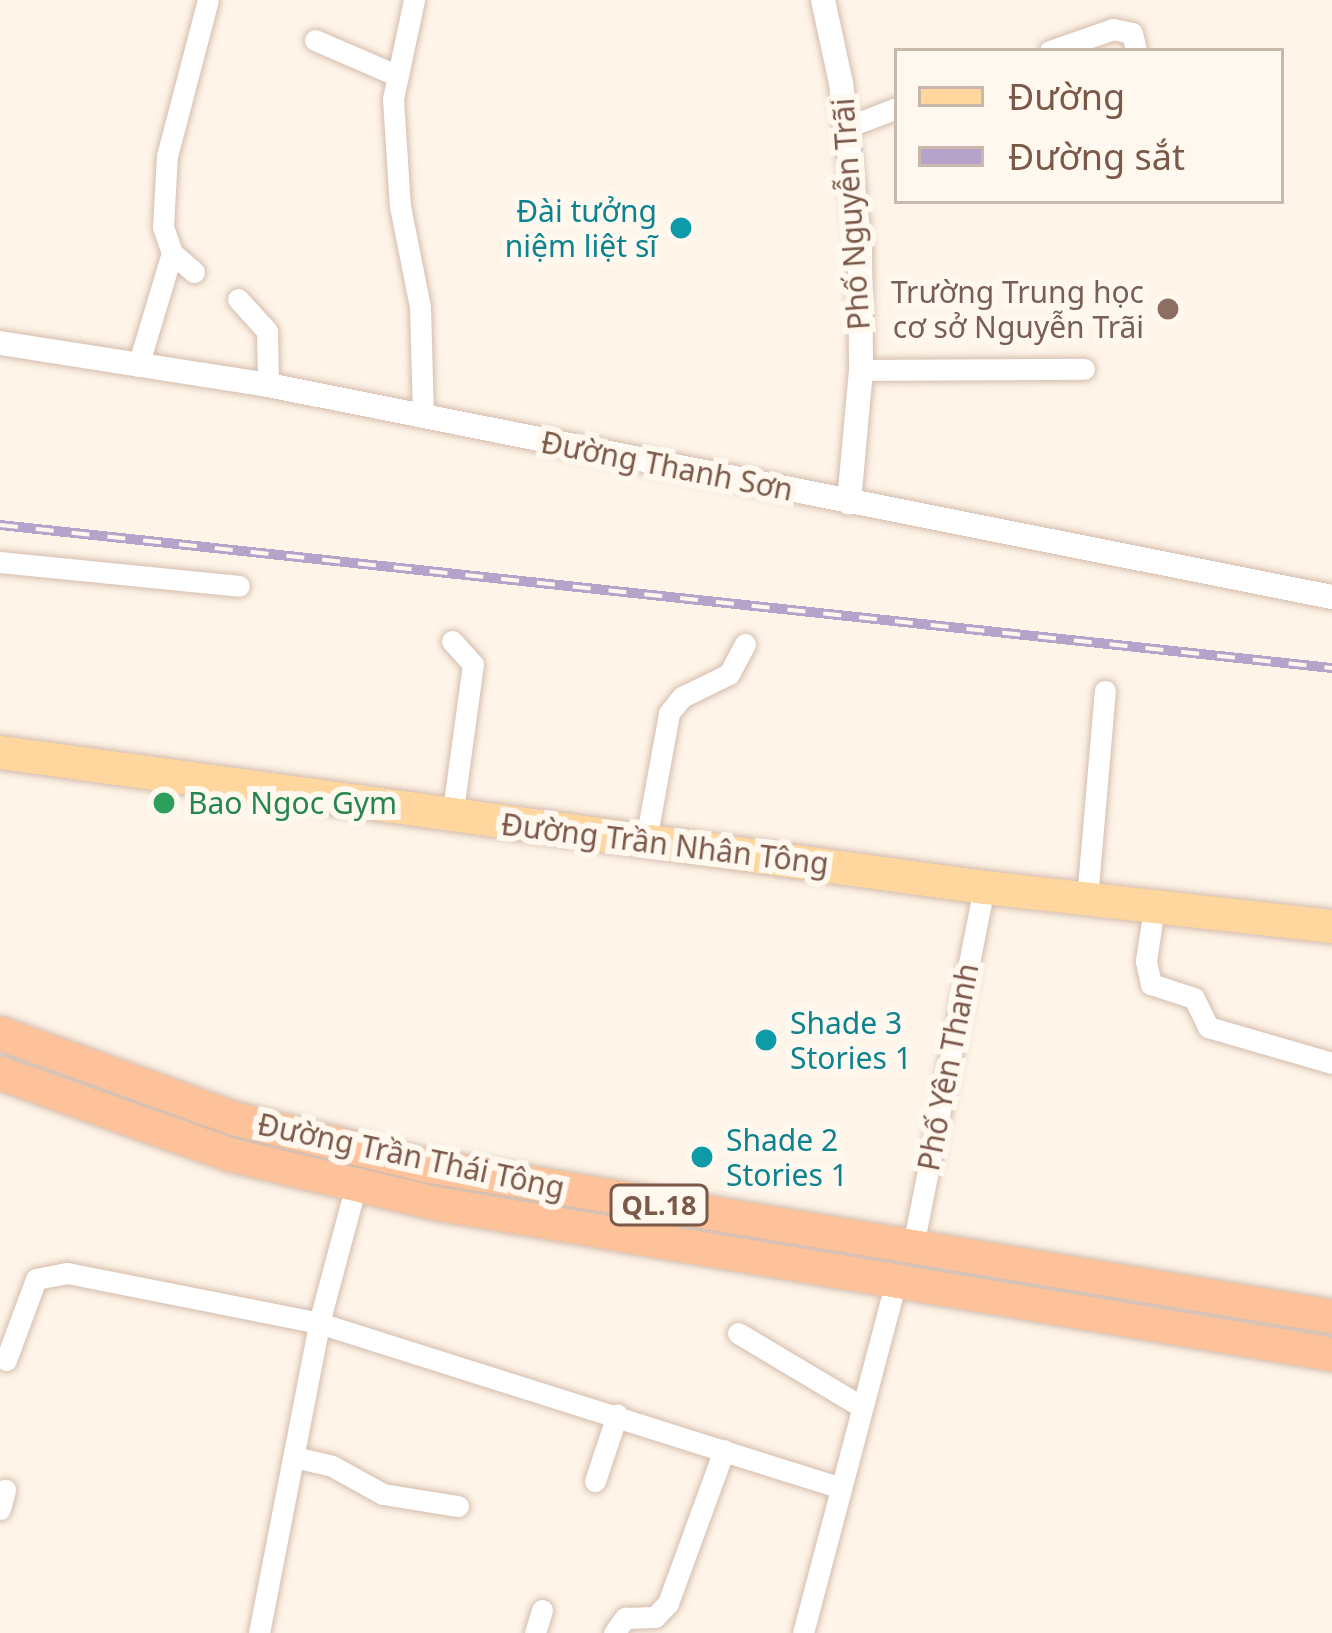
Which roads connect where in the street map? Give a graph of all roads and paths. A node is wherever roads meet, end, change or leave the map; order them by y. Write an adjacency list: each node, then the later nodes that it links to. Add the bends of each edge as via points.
1 (208, 0): 10 (street, via 167,156 163,227)
2 (414, 0): 7 (street)
3 (823, 0): 9 (street, Phố Nguyễn Trãi)
4 (315, 40): 7 (street)
5 (1058, 48): 6 (street, via 1113,28 1132,34)
6 (1135, 48)
7 (398, 76): 18 (street, via 400,206 420,307)
8 (894, 109): 9 (street)
9 (847, 127): 16 (street, Phố Nguyễn Trãi)
10 (172, 253): 11 (street); 14 (street)
11 (194, 272)
12 (238, 299): 17 (street, via 267,331)
13 (0, 343): 14 (street, Đường Thanh Sơn)
14 (138, 366): 17 (street, Đường Thanh Sơn)
15 (1084, 369): 16 (street)
16 (861, 370): 19 (street, Phố Nguyễn Trãi)
17 (268, 385): 18 (street, Đường Thanh Sơn)
18 (423, 416): 19 (street, Đường Thanh Sơn)
19 (849, 502): 22 (street, Đường Thanh Sơn)
20 (0, 562): 21 (street)
21 (238, 586)
22 (1332, 597)
23 (452, 641): 27 (street, via 473,664)
24 (745, 644): 28 (street, via 729,674 669,713)
25 (1105, 691): 30 (street)
26 (0, 752): 27 (main road, Đường Trần Nhân Tông)
27 (452, 817): 28 (main road, Đường Trần Nhân Tông)
28 (646, 840): 29 (main road, Đường Trần Nhân Tông)
29 (984, 887): 30 (main road, Đường Trần Nhân Tông); 39 (street, Phố Yên Thanh)
30 (1087, 898): 31 (main road, Đường Trần Nhân Tông)
31 (1154, 908): 32 (main road, Đường Trần Nhân Tông); 34 (street, via 1151,984 1194,998 1208,1027)
32 (1332, 926)
33 (0, 1033): 37 (highway, Đường Trần Thái Tông / QL.18, via 234,1118 426,1165)
34 (1332, 1063)
35 (0, 1073): 36 (highway, Đường Trần Thái Tông / QL.18, via 232,1154)
36 (356, 1184): 38 (highway, Đường Trần Thái Tông / QL.18); 42 (street)
37 (611, 1197): 38 (highway); 39 (highway, Đường Trần Thái Tông / QL.18)
38 (606, 1232): 40 (highway, Đường Trần Thái Tông / QL.18)
39 (913, 1246): 41 (highway, Đường Trần Thái Tông / QL.18)
40 (895, 1284): 44 (highway, Đường Trần Thái Tông / QL.18); 46 (street)
41 (1332, 1316)
42 (319, 1323): 45 (street, via 49,1273 26,1293); 47 (street); 49 (street)
43 (738, 1333): 46 (street)
44 (1332, 1354)
45 (6, 1360)
46 (862, 1407): 51 (street)
47 (617, 1414): 48 (street); 50 (street)
48 (724, 1450): 51 (street); 56 (street, via 668,1603 655,1617 625,1618)
49 (294, 1457): 52 (street, via 332,1466 383,1494); 54 (street)
50 (595, 1481)
51 (841, 1488): 57 (street)
52 (458, 1506)
53 (542, 1610): 55 (street)
54 (259, 1633)
55 (535, 1633)
56 (614, 1633)
57 (803, 1633)

